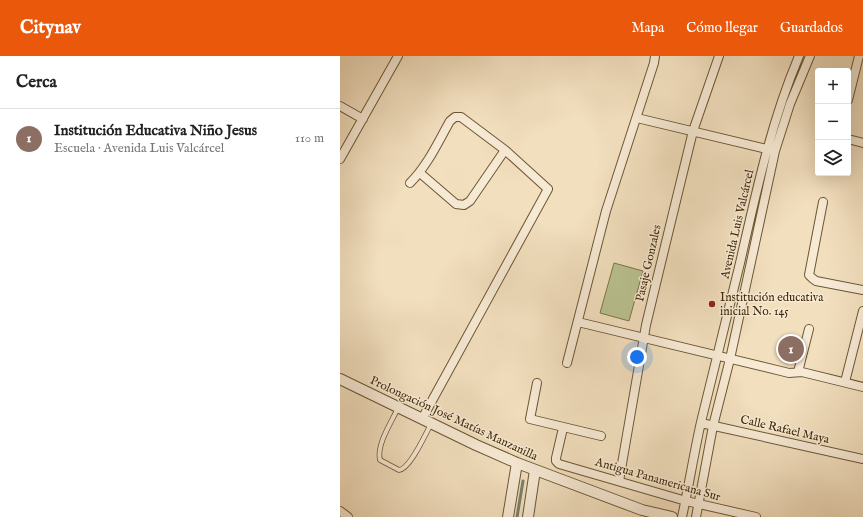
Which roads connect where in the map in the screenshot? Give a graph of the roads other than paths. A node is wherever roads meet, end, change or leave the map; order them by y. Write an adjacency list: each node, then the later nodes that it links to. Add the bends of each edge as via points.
1 (398, 56): 10 (street)
2 (655, 56): 9 (street)
3 (720, 56): 11 (street, Pasaje Gonzales)
4 (799, 56): 14 (street, Avenida Luis Valcárcel)
5 (810, 56): 16 (street, Avenida Luis Valcárcel, via 790,104)
6 (859, 56): 7 (street)
7 (851, 88)
8 (340, 106): 10 (street)
9 (637, 118): 11 (street); 23 (street, via 606,211)
10 (363, 119): 17 (street)
11 (693, 131): 14 (street); 25 (street, Pasaje Gonzales)
12 (851, 140): 13 (street)
13 (863, 143)
14 (767, 149): 16 (street); 26 (street, Avenida Luis Valcárcel)
15 (505, 150): 18 (street, via 470,201 464,205 456,204); 18 (street, via 461,117 455,117 450,120); 35 (street, via 548,190)
16 (775, 151): 27 (street, Avenida Luis Valcárcel)
17 (341, 156)
18 (420, 173): 19 (street)
19 (410, 183)
20 (823, 202): 21 (street, via 809,275 816,281)
21 (863, 290)
22 (863, 311): 31 (street)
23 (578, 322): 25 (street); 28 (street)
24 (809, 329): 29 (street)
25 (644, 337): 26 (street); 44 (street, Pasaje Gonzales)
26 (718, 356): 27 (street); 37 (street, Avenida Luis Valcárcel)
27 (730, 359): 29 (street, via 789,373); 38 (street, Avenida Luis Valcárcel)
28 (567, 363)
29 (798, 372): 31 (street)
30 (340, 380): 34 (street, Prolongación José Matías Manzanilla)
31 (845, 382): 33 (street)
32 (537, 383): 39 (street, via 530,420)
33 (863, 386)
34 (399, 407): 35 (street, Prolongación José Matías Manzanilla); 36 (lane, via 379,455 380,460 399,470 409,464)
35 (422, 419): 36 (street, Prolongación José Matías Manzanilla)
36 (432, 423): 42 (street, Prolongación José Matías Manzanilla)
37 (701, 423): 38 (street, Calle Rafael Maya); 45 (street, Avenida Luis Valcárcel)
38 (713, 426): 41 (street, Calle Rafael Maya); 46 (street, Avenida Luis Valcárcel)
39 (563, 428): 40 (street); 44 (street, Antigua Panamericana Sur, via 556,461 559,464)
40 (601, 436)
41 (863, 459)
42 (517, 463): 43 (street, Prolongación José Matías Manzanilla); 50 (street)
43 (535, 470): 48 (street, Prolongación José Matías Manzanilla); 51 (street)
44 (619, 481): 45 (street, Antigua Panamericana Sur)
45 (686, 501): 46 (street, Antigua Panamericana Sur); 53 (street, Avenida Luis Valcárcel)
46 (699, 504): 54 (street, Avenida Luis Valcárcel); 55 (street, Antigua Panamericana Sur)
47 (340, 511): 49 (street)
48 (642, 514): 52 (street, Prolongación José Matías Manzanilla)
49 (348, 517)
50 (508, 517)
51 (528, 517)
52 (672, 517)
53 (682, 517)
54 (696, 517)
55 (756, 517)

